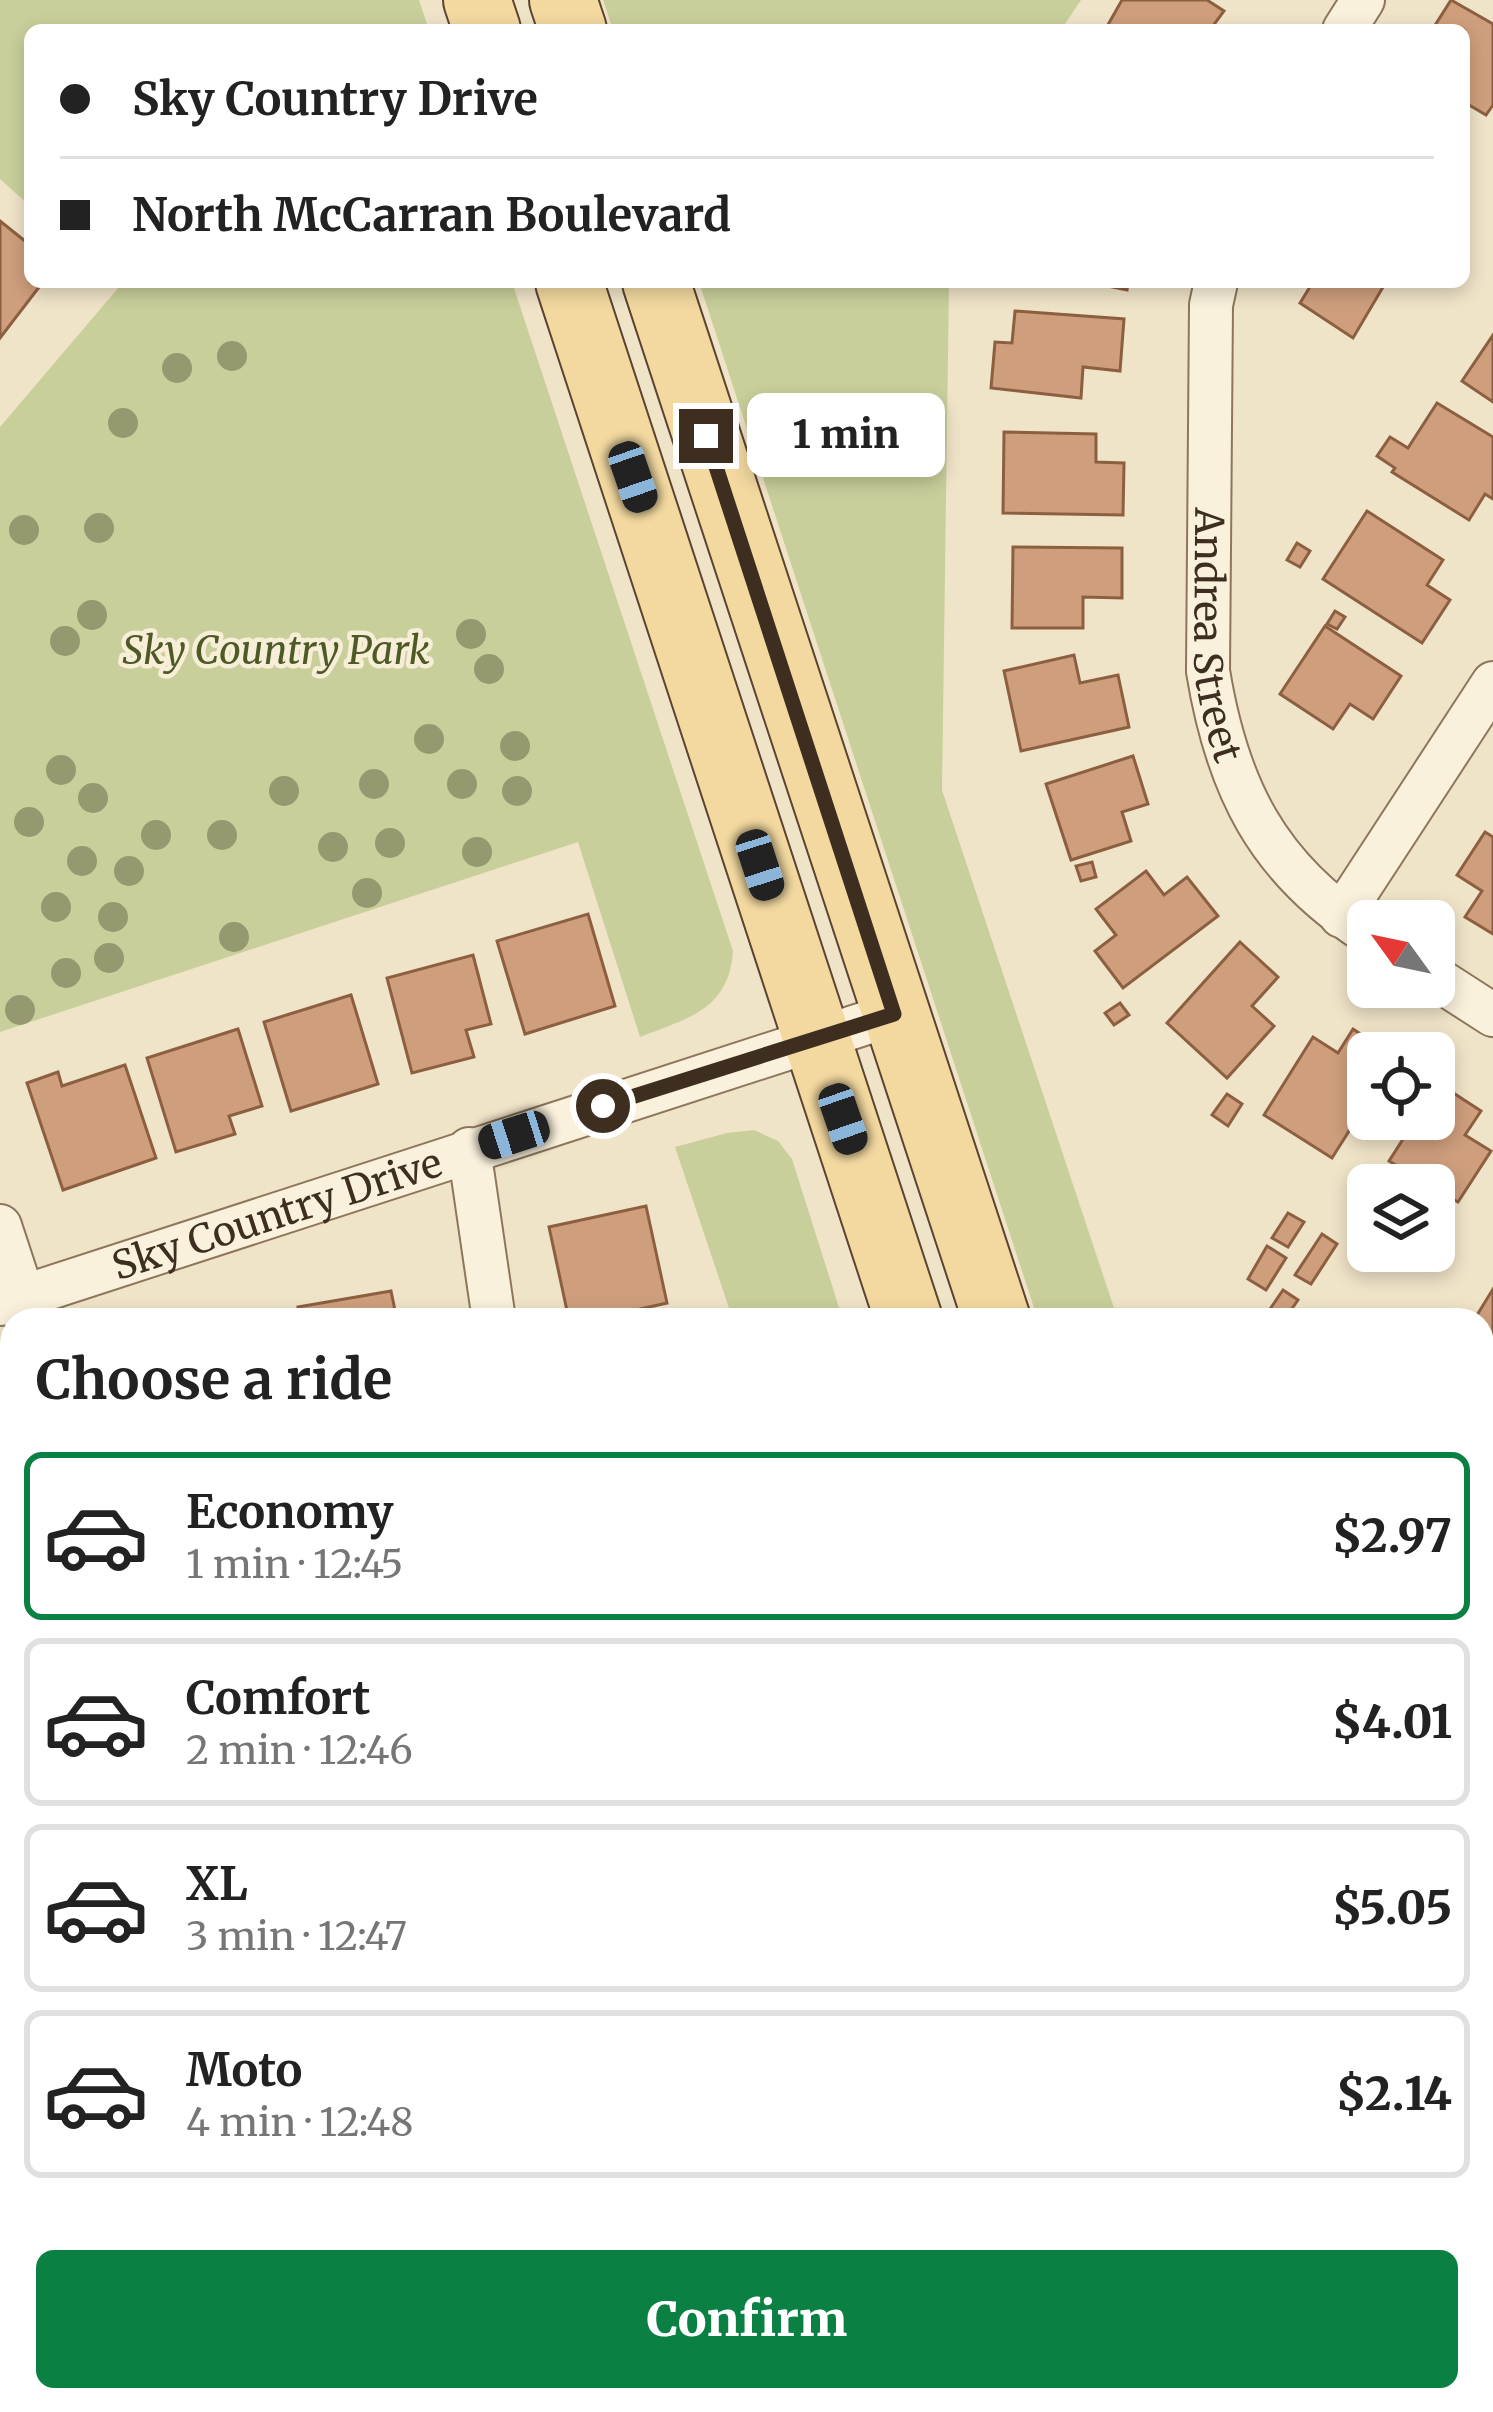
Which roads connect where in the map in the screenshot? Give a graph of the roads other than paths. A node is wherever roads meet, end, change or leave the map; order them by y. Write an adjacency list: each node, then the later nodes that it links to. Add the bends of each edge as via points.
1 (571, 288): 10 (main road)
2 (658, 288): 8 (main road)
3 (1215, 288): 6 (street, Andrea Street, via 1208,671 1217,728 1264,834)
4 (1493, 683): 5 (street)
5 (1369, 900)
6 (1347, 918)
7 (1455, 990): 9 (street)
8 (894, 1014): 10 (street, Sky Country Drive); 16 (main road)
9 (1493, 1015)
10 (816, 1038): 11 (street, Sky Country Drive); 15 (main road)
11 (469, 1149): 13 (street, Sky Country Drive); 14 (street)
12 (0, 1226): 13 (street)
13 (16, 1307)
14 (492, 1308)
15 (905, 1308)
16 (993, 1308)

